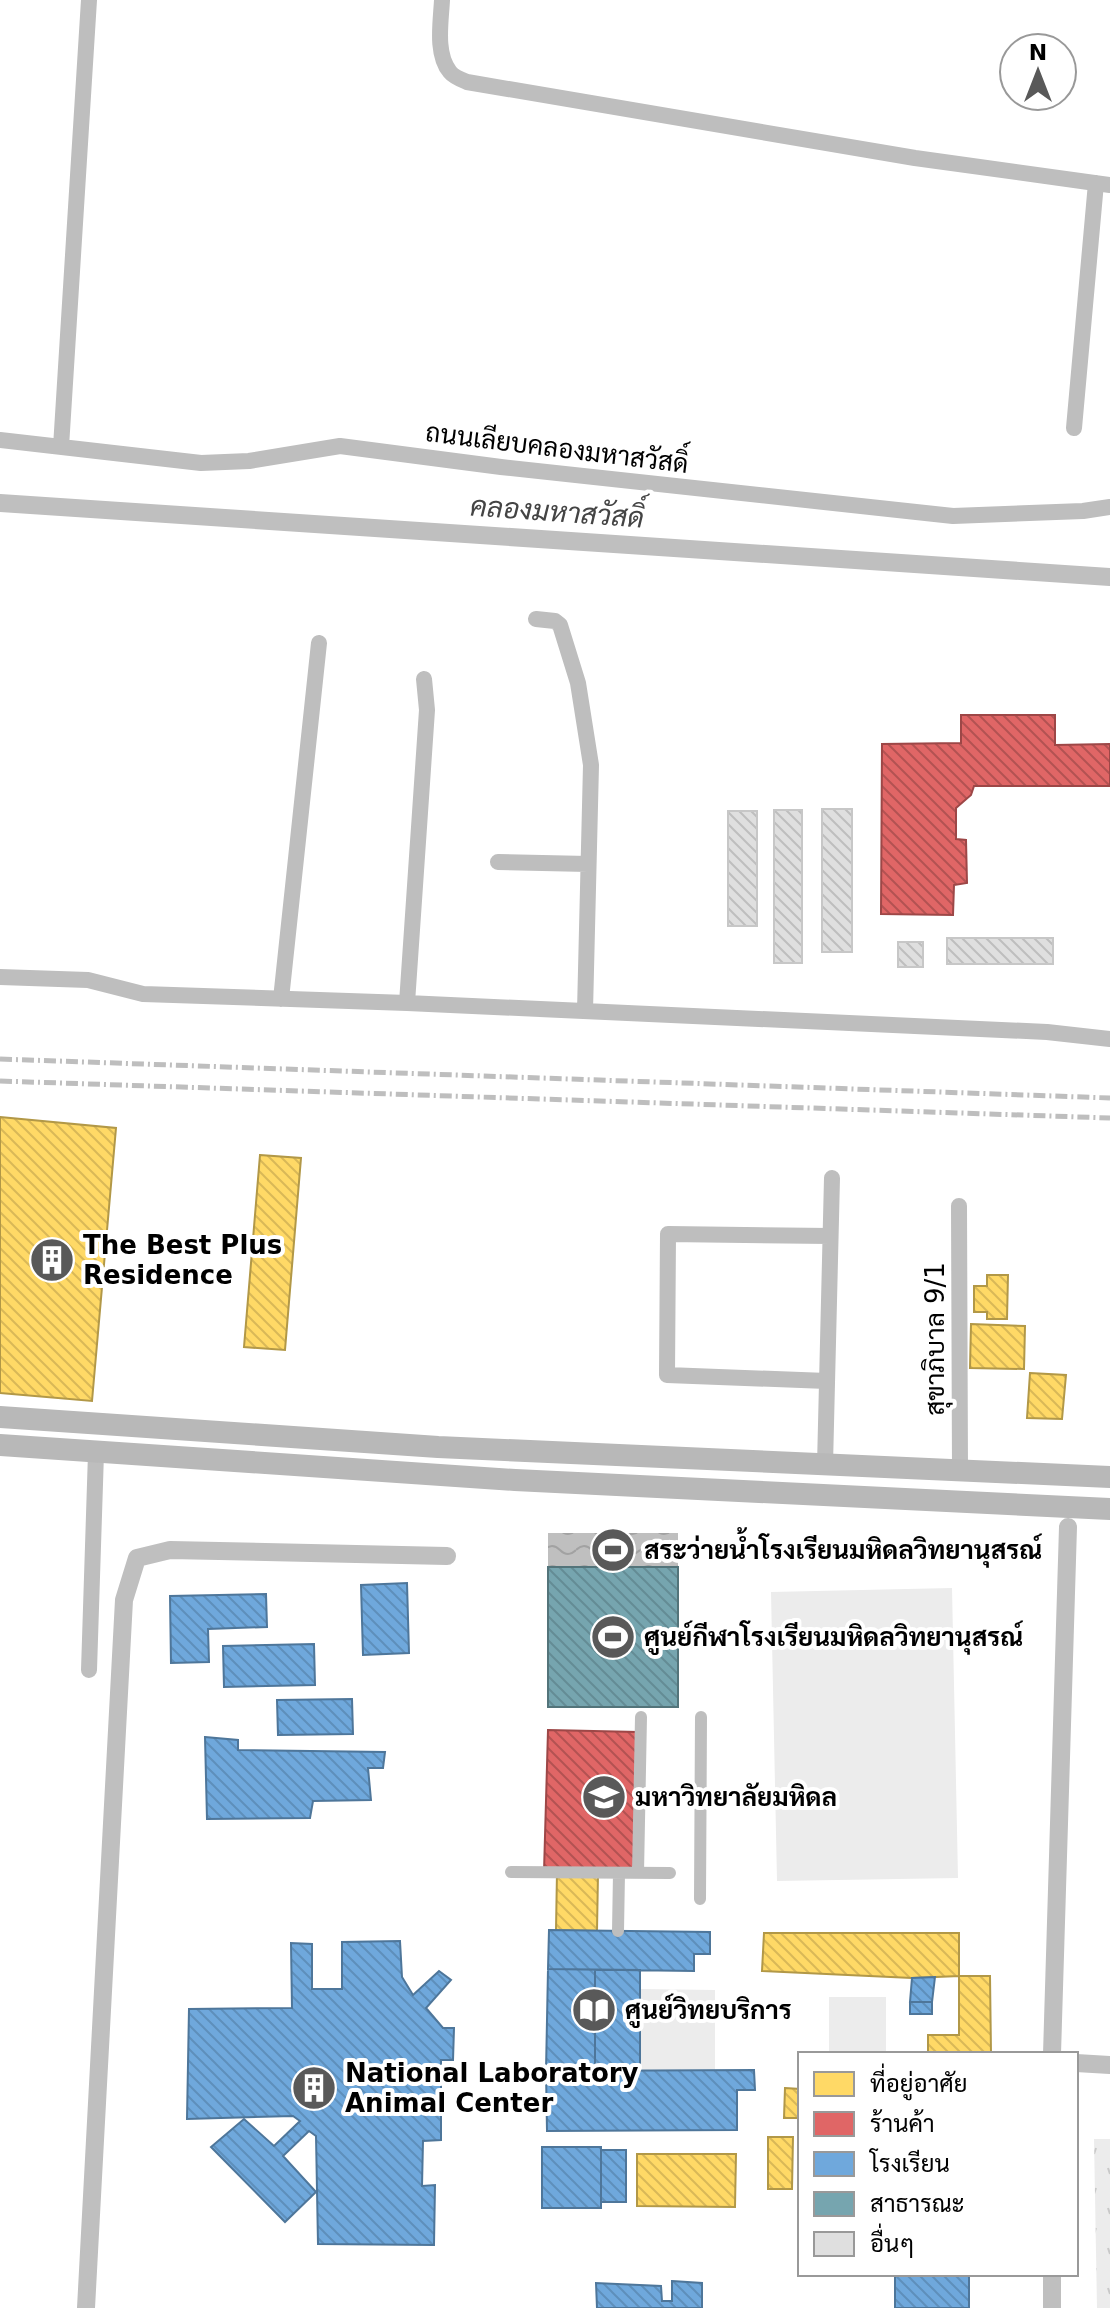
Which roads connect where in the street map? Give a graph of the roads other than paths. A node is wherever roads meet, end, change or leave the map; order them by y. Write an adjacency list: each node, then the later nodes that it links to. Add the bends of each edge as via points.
1 (89, 0): 6 (street)
2 (442, 0): 3 (street, via 443,57 451,73 467,82 915,158)
3 (1103, 184): 4 (street)
4 (1074, 428)
5 (0, 440): 6 (street, ถนนเลียบคลองมหาสวัสดิ์)
6 (61, 447): 7 (street, ถนนเลียบคลองมหาสวัสดิ์, via 201,463 340,446 953,516)
7 (1110, 507)
8 (536, 619): 12 (street, via 560,625 578,683 591,765)
9 (319, 643): 14 (street)
10 (424, 679): 15 (street, via 427,710)
11 (498, 862): 12 (street)
12 (588, 864): 16 (street)
13 (0, 977): 14 (street, via 103,982 143,994)
14 (281, 999): 15 (street)
15 (407, 1003): 16 (street)
16 (585, 1011): 17 (street)
17 (1110, 1039)
18 (832, 1178): 20 (street)
19 (959, 1206): 26 (street, สุขาภิบาล 9/1)
20 (830, 1236): 21 (street); 21 (street, via 668,1234 667,1375)
21 (827, 1381): 25 (street)
22 (0, 1417): 25 (main road, via 423,1446)
23 (0, 1445): 24 (main road)
24 (96, 1453): 28 (main road); 29 (street)
25 (825, 1465): 26 (main road)
26 (960, 1470): 27 (main road)
27 (1110, 1477): 28 (main road)
28 (1109, 1509)
29 (89, 1670)
30 (641, 1717): 34 (street)
31 (701, 1717): 36 (street)
32 (511, 1872): 33 (street)
33 (619, 1873): 34 (street); 37 (street)
34 (638, 1873): 35 (street)
35 (670, 1873)
36 (700, 1899)
37 (618, 1931)

